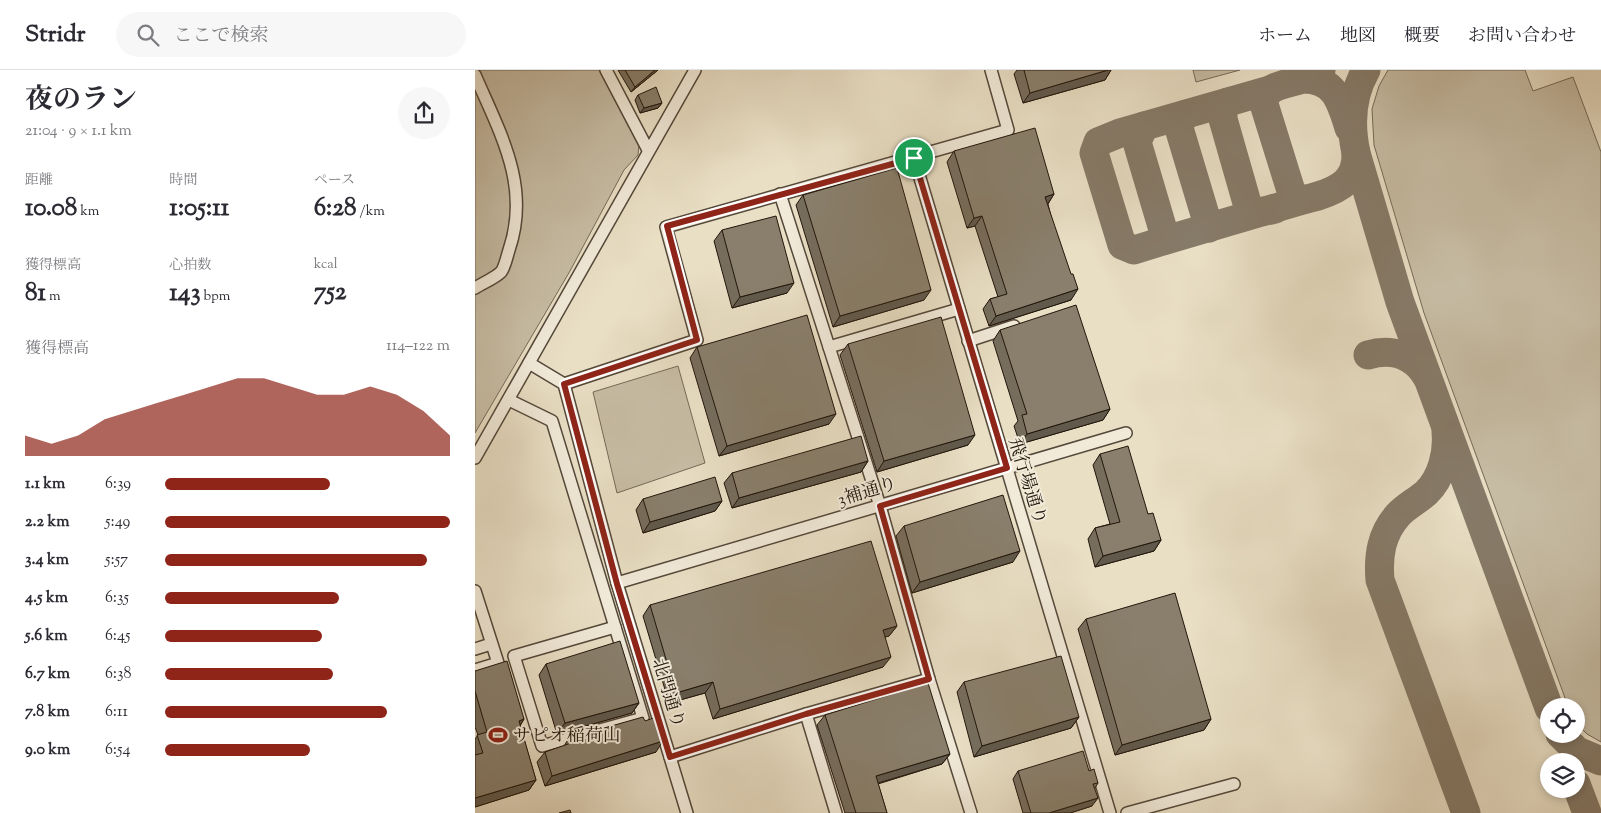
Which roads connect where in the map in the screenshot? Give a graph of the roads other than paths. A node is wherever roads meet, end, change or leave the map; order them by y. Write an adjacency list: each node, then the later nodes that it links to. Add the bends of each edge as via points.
1 (605, 70): 5 (street)
2 (695, 70): 5 (street)
3 (991, 70): 6 (street, via 1008,130)
4 (475, 75): 8 (street, via 507,151 518,200 513,237 502,271)
5 (648, 150): 13 (street)
6 (914, 158): 7 (street); 9 (street, 飛行場通り)
7 (780, 194): 12 (street); 14 (street, via 667,226 697,340)
8 (475, 288)
9 (959, 309): 11 (street, 飛行場通り); 12 (street)
10 (1025, 323): 11 (street)
11 (968, 342): 18 (street, 飛行場通り)
12 (829, 347): 19 (street)
13 (529, 364): 14 (street); 15 (street)
14 (564, 384): 20 (street, 北門通り)
15 (509, 400): 17 (street); 22 (street, via 553,421)
16 (1126, 433): 18 (street, 3補通り)
17 (475, 458)
18 (1007, 468): 19 (street, 3補通り); 33 (street, 飛行場通り)
19 (880, 506): 20 (street, 3補通り); 26 (street)
20 (617, 584): 28 (street, 北門通り)
21 (475, 591): 23 (street)
22 (615, 627): 22 (street, via 643,718 542,746 514,656)
23 (491, 644): 24 (street); 25 (street, via 498,664)
24 (475, 649)
25 (475, 670)
26 (929, 679): 27 (street); 32 (street)
27 (806, 714): 28 (street); 31 (street)
28 (670, 757): 30 (street, 北門通り)
29 (1234, 784): 34 (street)
30 (687, 813)
31 (836, 813)
32 (971, 813)
33 (1110, 813)
34 (1127, 813)

